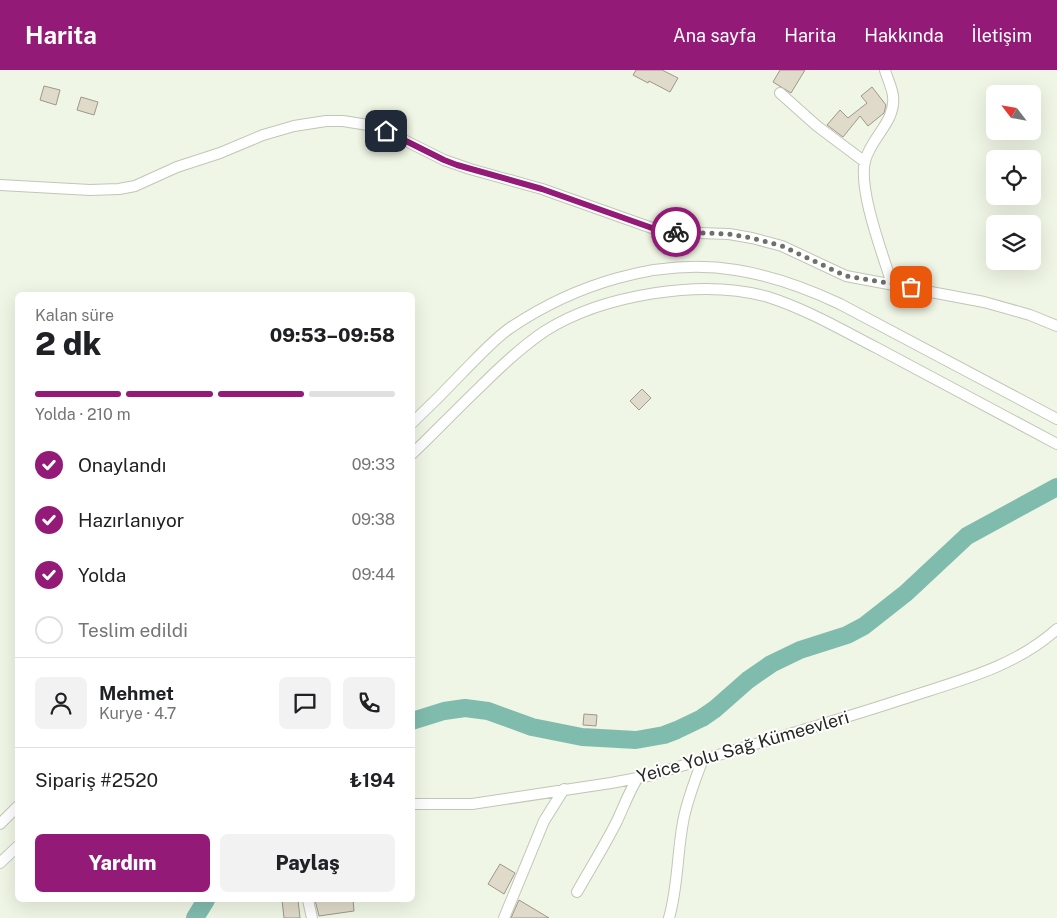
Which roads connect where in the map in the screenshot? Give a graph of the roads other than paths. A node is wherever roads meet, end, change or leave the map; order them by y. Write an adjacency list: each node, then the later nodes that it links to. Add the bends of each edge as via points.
1 (885, 70): 3 (street, via 893,96 890,118 870,148)
2 (780, 93): 3 (street)
3 (865, 162): 5 (street, via 869,205)
4 (0, 185): 5 (street, via 119,189 135,186 263,134 294,126 344,121 386,131 452,163 542,189 652,228 752,238 782,246 846,276)
5 (892, 284): 6 (street, via 984,302)
6 (1057, 326)
7 (1057, 419): 8 (street, via 808,289 736,270 689,267 626,276 551,304 510,328 488,346)
8 (415, 420)
9 (1057, 444): 10 (street, via 825,321 768,298 716,290 675,291 625,298 565,320 510,358)
10 (415, 451)
11 (1057, 629): 12 (street, Yeice Yolu Sağ Kümeevleri, via 994,669 877,708)
12 (702, 759): 13 (street, Yeice Yolu Sağ Kümeevleri); 24 (street, via 688,796 676,890)
13 (637, 779): 14 (street, Yeice Yolu Sağ Kümeevleri); 20 (street)
14 (564, 789): 15 (street, Yeice Yolu Sağ Kümeevleri, via 472,804); 23 (street, via 544,821)
15 (415, 804)
16 (15, 809): 17 (street)
17 (0, 824)
18 (15, 849): 19 (street)
19 (0, 863)
20 (577, 892)
21 (308, 902): 22 (street)
22 (312, 918)
23 (504, 918)
24 (669, 918)

